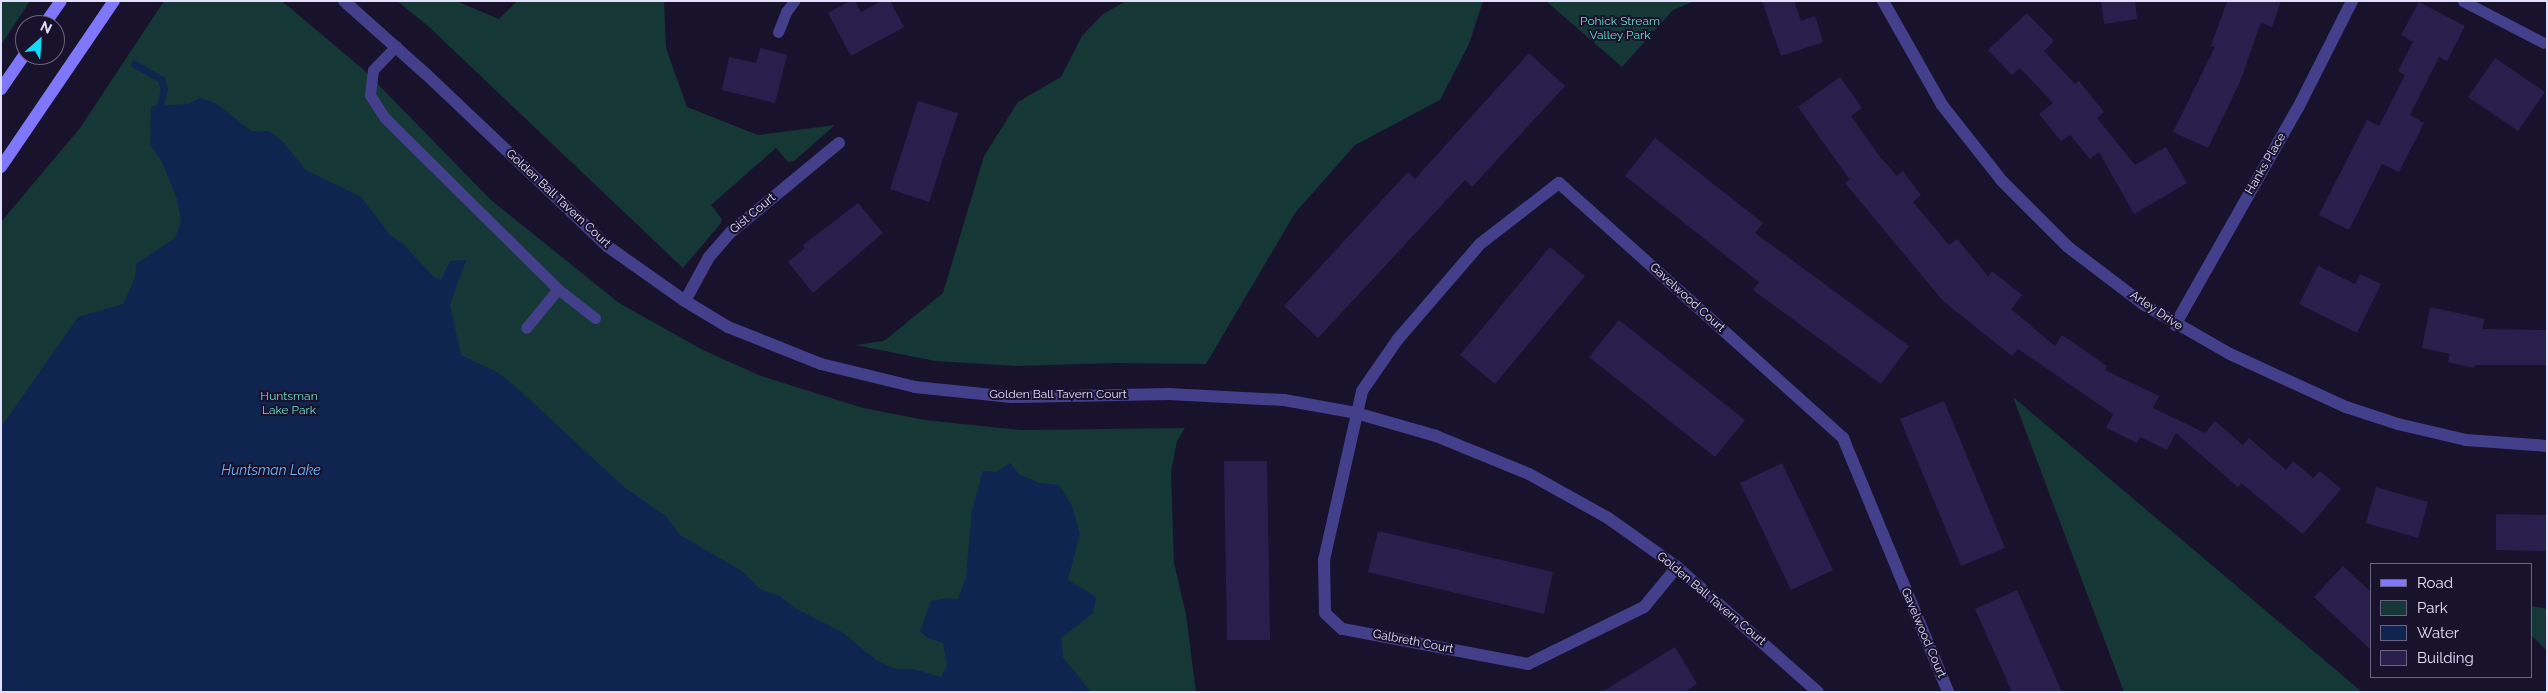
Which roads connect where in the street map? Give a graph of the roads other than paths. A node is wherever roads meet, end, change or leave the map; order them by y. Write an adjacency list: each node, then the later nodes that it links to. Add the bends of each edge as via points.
1 (61, 1): 8 (street)
2 (114, 1): 15 (street)
3 (344, 1): 11 (street, Golden Ball Tavern Court)
4 (794, 1): 9 (lane)
5 (1883, 1): 19 (street, Arley Drive, via 1942,105 2002,181 2068,247)
6 (2352, 1): 19 (street, Hanks Place, via 2298,108)
7 (2463, 1): 10 (lane)
8 (51, 15)
9 (778, 32)
10 (2544, 43)
11 (396, 46): 16 (lane, via 373,70 370,95 385,118); 17 (street, Golden Ball Tavern Court, via 607,246)
12 (17, 65): 13 (street)
13 (1, 89)
14 (839, 143): 17 (street, Gist Court, via 731,232 710,257)
15 (1, 167)
16 (558, 289): 18 (lane); 20 (lane)
17 (685, 302): 21 (street, Golden Ball Tavern Court, via 770,346 870,378 915,387 1011,397 1214,394 1284,400)
18 (595, 318)
19 (2175, 325): 22 (street, Arley Drive, via 2337,403 2398,424 2466,440)
20 (526, 328)
21 (1356, 413): 23 (street, Golden Ball Tavern Court, via 1436,436 1529,474 1608,518); 23 (street, Galbreth Court, via 1324,560 1325,613 1342,629 1528,664 1644,608); 25 (street, Gavelwood Court, via 1362,391 1398,338 1480,244 1559,182 1843,438)
22 (2547, 446)
23 (1676, 567): 24 (street, Golden Ball Tavern Court)
24 (1818, 692)
25 (1948, 692)

